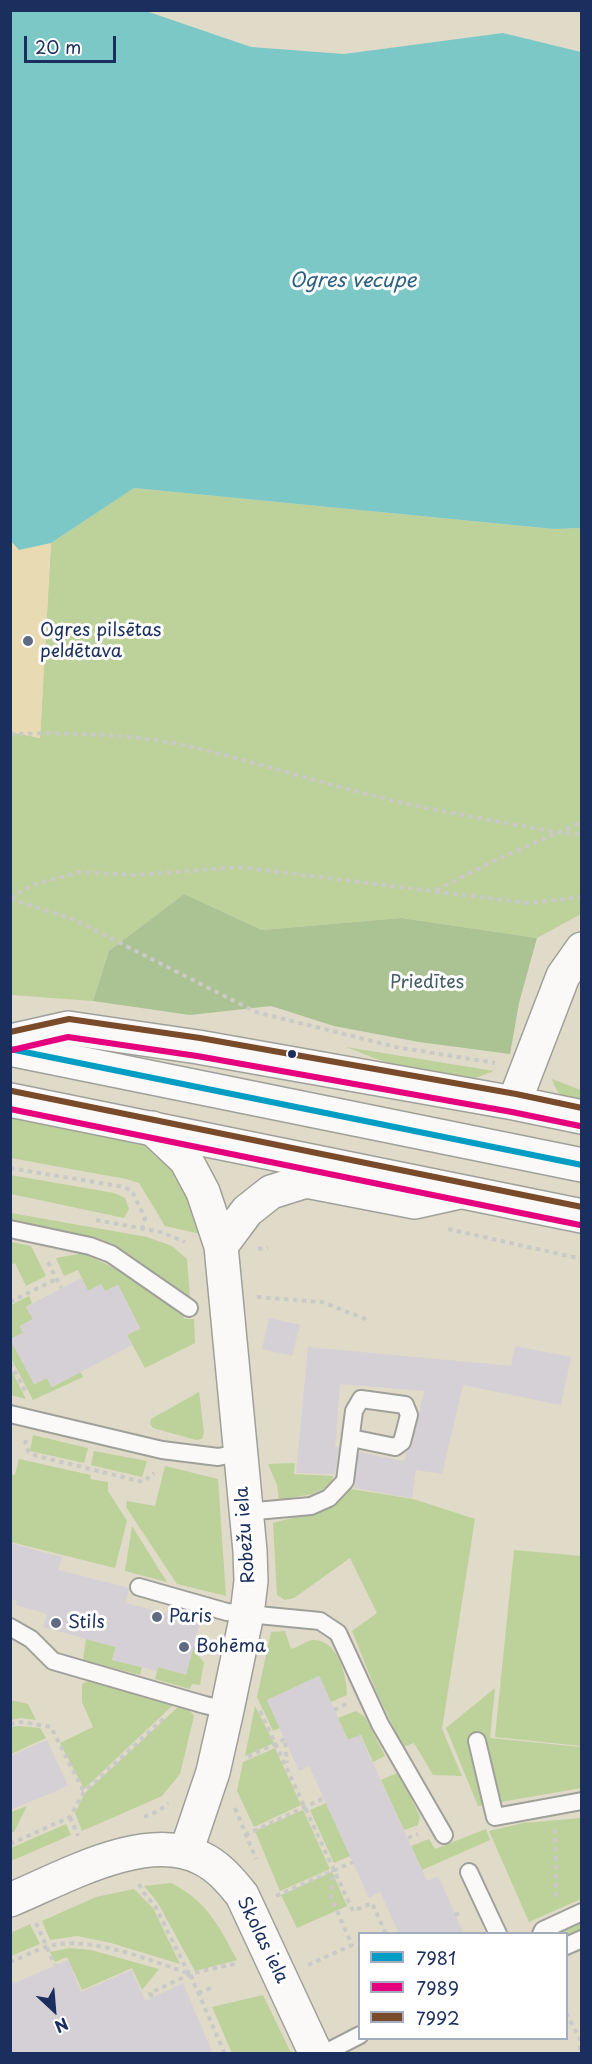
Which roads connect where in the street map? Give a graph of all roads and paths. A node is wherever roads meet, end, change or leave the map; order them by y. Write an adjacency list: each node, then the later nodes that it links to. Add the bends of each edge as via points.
1 (10, 734): 3 (path, via 65,732 188,747 417,806)
2 (582, 822): 3 (path)
3 (561, 833): 4 (path); 5 (path)
4 (582, 834)
5 (435, 891): 6 (path, via 528,903); 7 (path, via 239,867 136,875 80,872 33,885)
6 (582, 897)
7 (10, 898): 11 (path, via 73,919 256,1012 396,1047)
8 (582, 949): 11 (main road, via 563,976)
9 (10, 1041): 13 (main road, via 68,1028)
10 (10, 1048): 16 (main road)
11 (529, 1069): 13 (main road)
12 (10, 1100): 15 (main road)
13 (514, 1103): 14 (main road)
14 (582, 1118)
15 (152, 1128): 18 (main road); 21 (main road, Robežu iela, via 186,1160 203,1192)
16 (582, 1165)
17 (10, 1167): 21 (path, via 124,1187 132,1191 145,1218 142,1229)
18 (460, 1192): 19 (main road); 21 (main road, via 415,1202 306,1180 271,1192)
19 (582, 1216)
20 (10, 1229): 25 (lane, via 90,1245 111,1254)
21 (206, 1246): 31 (main road, Robežu iela)
22 (56, 1279): 24 (path)
23 (248, 1297): 26 (path, via 322,1302)
24 (10, 1302)
25 (189, 1308)
26 (368, 1320)
27 (10, 1414): 28 (lane)
28 (29, 1418): 30 (lane); 30 (path, via 25,1445 29,1452 116,1477 143,1482 153,1475)
29 (351, 1438): 32 (lane, via 345,1481 329,1498 311,1506)
30 (162, 1450): 31 (lane, via 218,1457)
31 (239, 1453): 32 (main road, Robežu iela)
32 (245, 1512): 34 (main road, Robežu iela, via 250,1551)
33 (140, 1587): 34 (lane, via 227,1612)
34 (248, 1614): 37 (main road, Robežu iela); 51 (lane, via 320,1621 338,1633 380,1724)
35 (10, 1627): 36 (lane, via 53,1661)
36 (186, 1698): 37 (lane, via 205,1705); 43 (path)
37 (243, 1708): 40 (path); 54 (main road, Robežu iela, via 213,1773)
38 (10, 1724): 43 (path, via 51,1727)
39 (477, 1741): 47 (lane, via 495,1817)
40 (277, 1744): 41 (path); 42 (path); 42 (path, via 285,1739)
41 (240, 1760)
42 (287, 1767): 48 (path)
43 (84, 1791): 49 (path)
44 (324, 1798): 48 (path)
45 (582, 1801): 47 (lane)
46 (234, 1802): 50 (path)
47 (555, 1805): 63 (path)
48 (305, 1807): 50 (path); 57 (path)
49 (70, 1817): 52 (path); 53 (path)
50 (245, 1835): 56 (path)
51 (444, 1835)
52 (10, 1844)
53 (81, 1844)
54 (186, 1852): 61 (main road, Skolas iela, via 135,1851 105,1860); 81 (main road, Skolas iela, via 224,1873 242,1895)
55 (353, 1862): 57 (path)
56 (259, 1866)
57 (333, 1870): 60 (path); 64 (path, via 353,1911 372,1903); 73 (path, via 331,1897 352,1945)
58 (469, 1872): 65 (lane)
59 (142, 1892): 74 (path, via 155,1906)
60 (273, 1898)
61 (22, 1908): 69 (path)
62 (582, 1912): 63 (lane)
63 (557, 1924): 66 (lane)
64 (385, 1932)
65 (497, 1932)
66 (544, 1932)
67 (582, 1939): 68 (lane)
68 (568, 1946)
69 (46, 1947): 70 (path); 72 (path); 74 (path, via 89,1944)
70 (10, 1962)
71 (242, 1962): 74 (path)
72 (55, 1965)
73 (304, 1967)
74 (190, 1974): 76 (path); 77 (path, via 150,1993)
75 (211, 1988): 76 (path)
76 (198, 1993): 80 (path)
77 (152, 1997)
78 (568, 2015): 83 (path, via 580,2039)
79 (358, 2036): 82 (lane)
80 (225, 2054)
81 (316, 2054)
82 (323, 2054)
83 (580, 2054)

